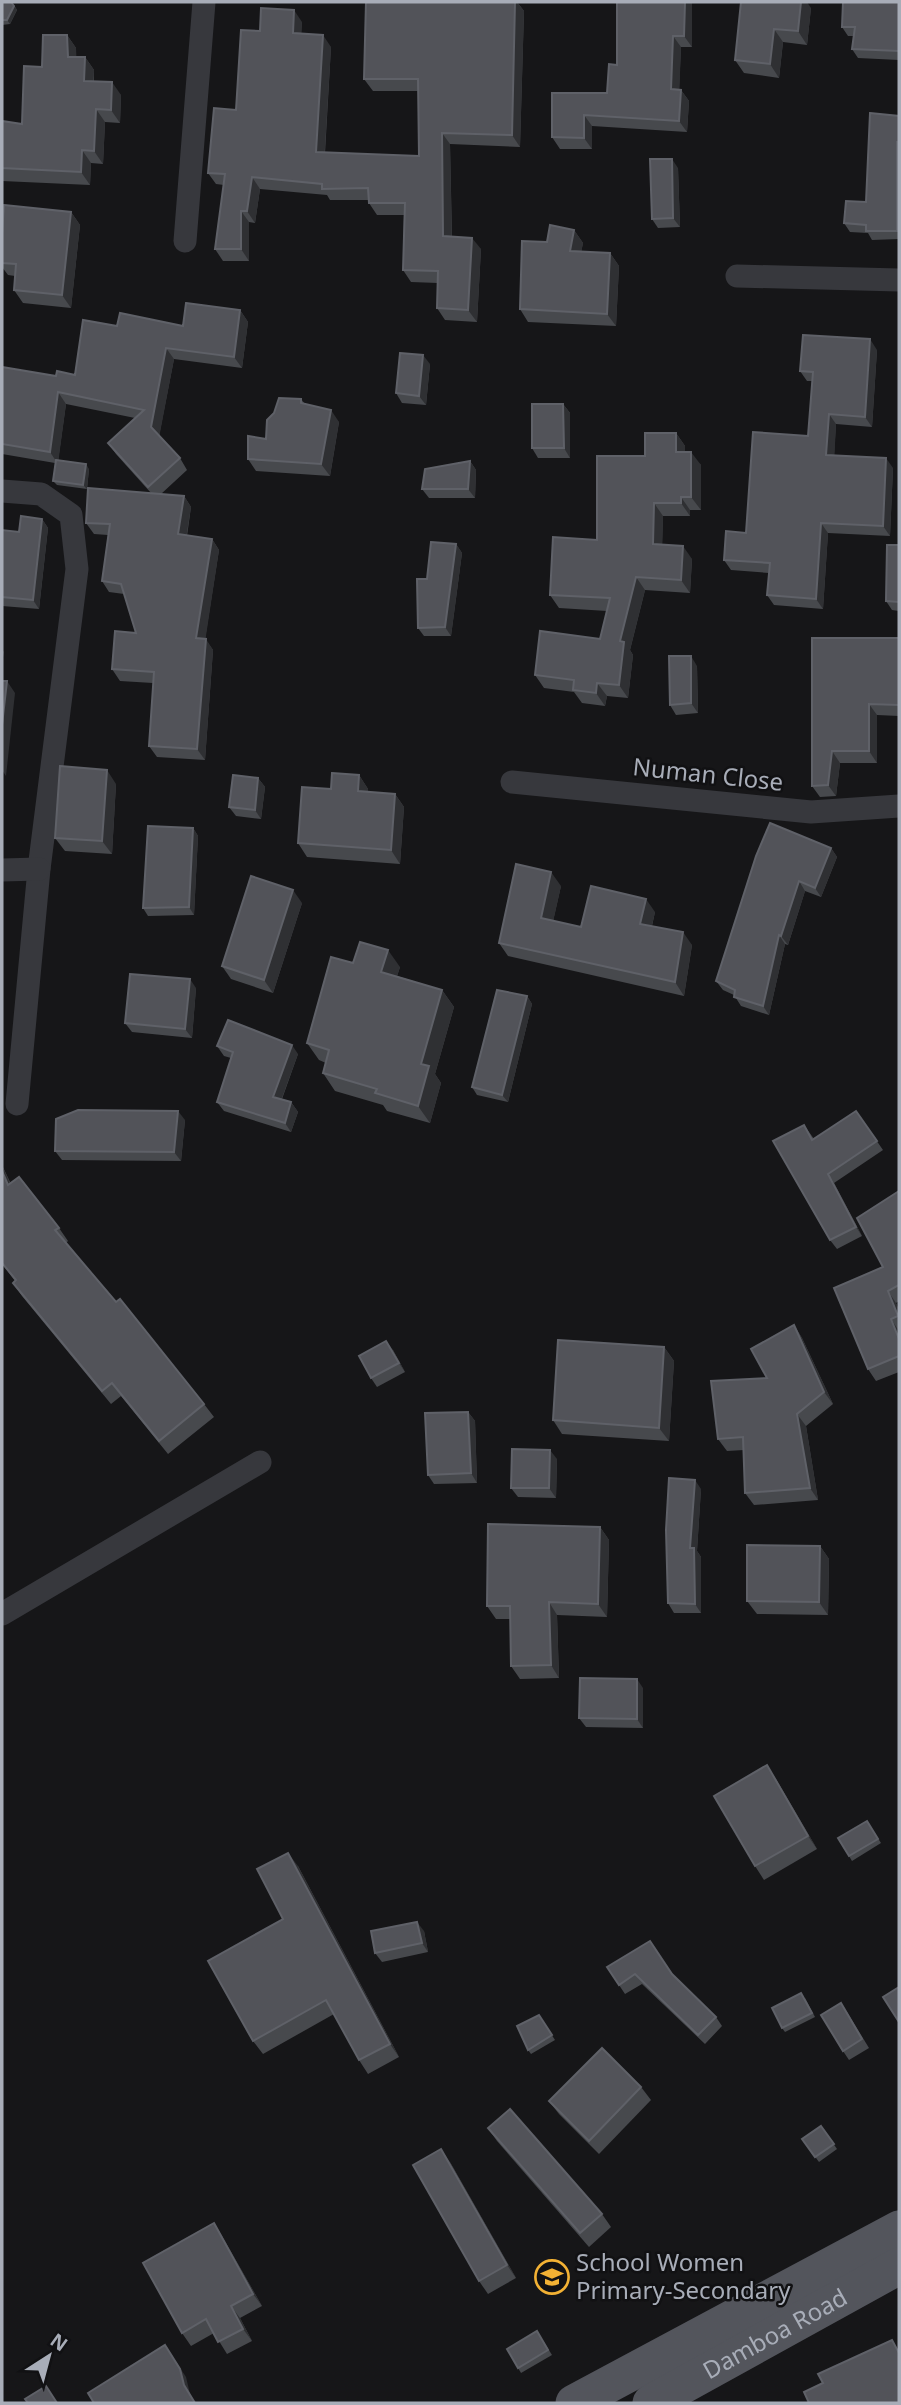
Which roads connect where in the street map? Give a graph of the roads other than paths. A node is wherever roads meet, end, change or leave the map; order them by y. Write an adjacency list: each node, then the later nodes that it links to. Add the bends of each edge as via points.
1 (204, 2): 2 (street)
2 (185, 241)
3 (737, 276): 4 (street)
4 (899, 280)
5 (2, 491): 8 (street, via 40,494 71,515 77,569)
6 (512, 782): 7 (street, Numan Close, via 811,812)
7 (899, 806)
8 (39, 869): 9 (street); 10 (street)
9 (2, 870)
10 (17, 1104)
11 (260, 1462): 12 (street)
12 (2, 1614)
13 (899, 2229): 15 (main road, Damboa Road)
14 (899, 2266): 16 (main road, Damboa Road)
15 (575, 2403)
16 (651, 2403)

